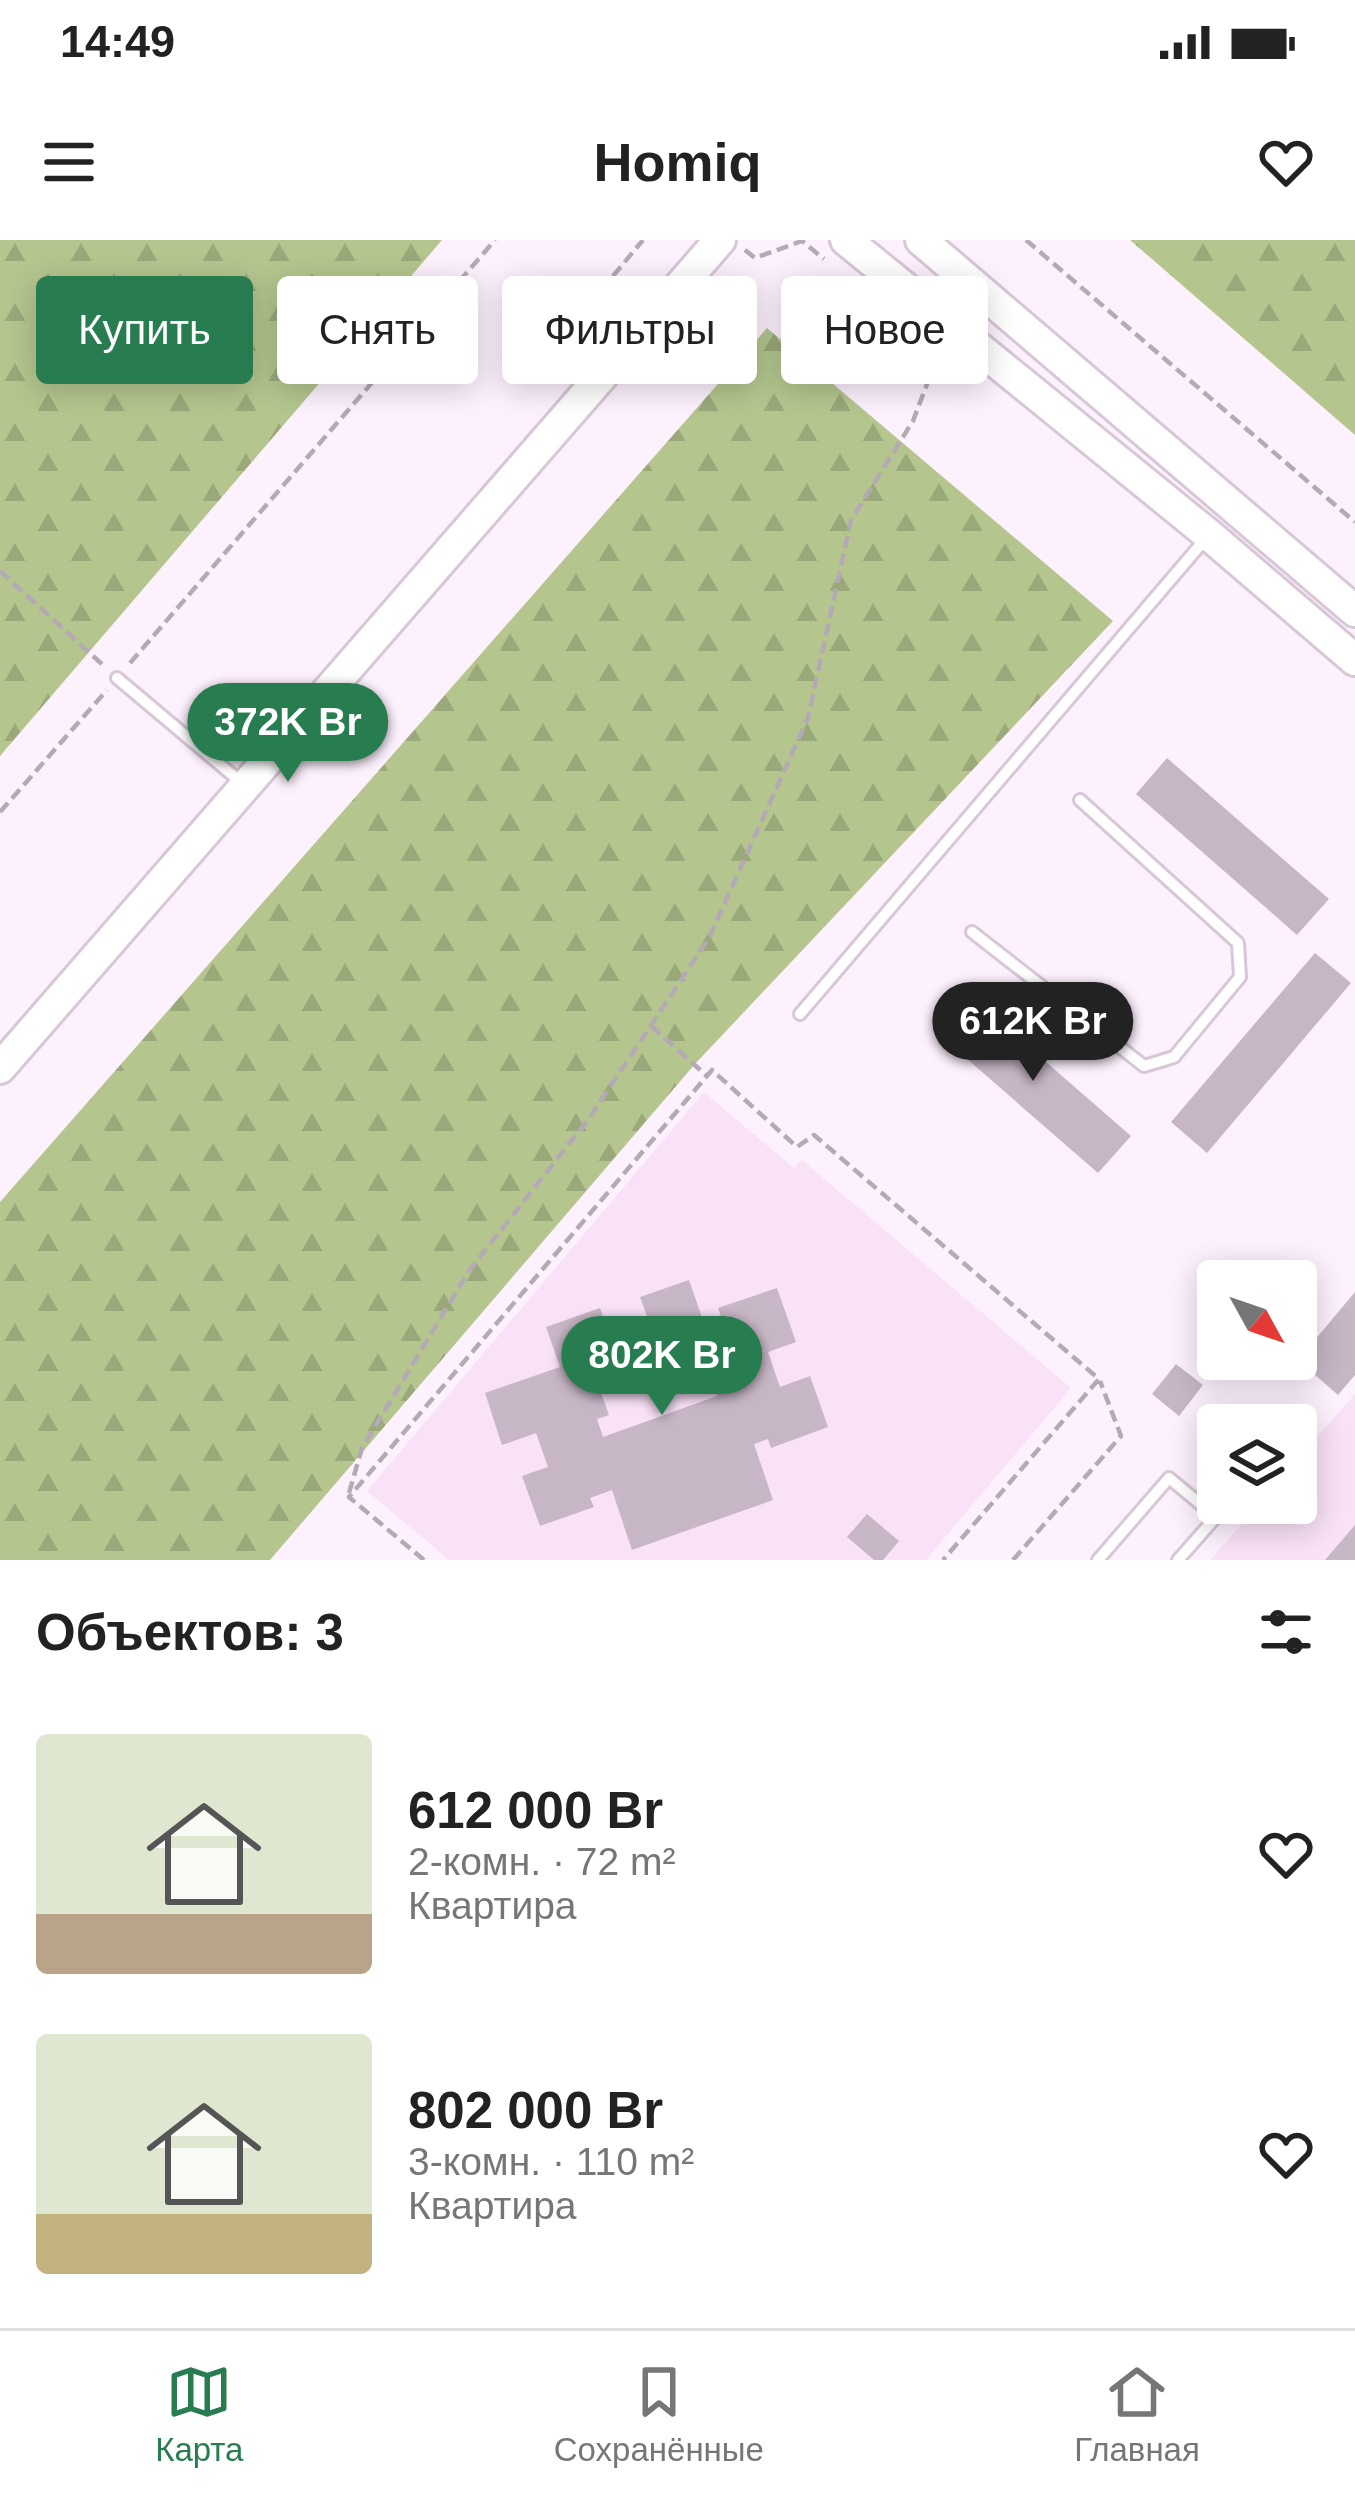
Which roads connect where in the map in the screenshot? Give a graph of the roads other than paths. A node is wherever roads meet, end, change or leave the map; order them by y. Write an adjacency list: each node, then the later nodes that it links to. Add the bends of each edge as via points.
1 (720, 240): 8 (main road)
2 (922, 240): 5 (main road)
3 (842, 255): 4 (main road)
4 (1209, 535): 6 (main road); 11 (lane)
5 (1355, 610)
6 (1355, 660)
7 (117, 678): 8 (lane)
8 (244, 785): 12 (main road)
9 (1080, 800): 10 (lane, via 1238,943 1240,977 1174,1057 1144,1066)
10 (972, 932)
11 (800, 1014)
12 (0, 1068)
13 (1098, 1560): 14 (lane, via 1168,1478 1216,1517)
14 (1178, 1560)

